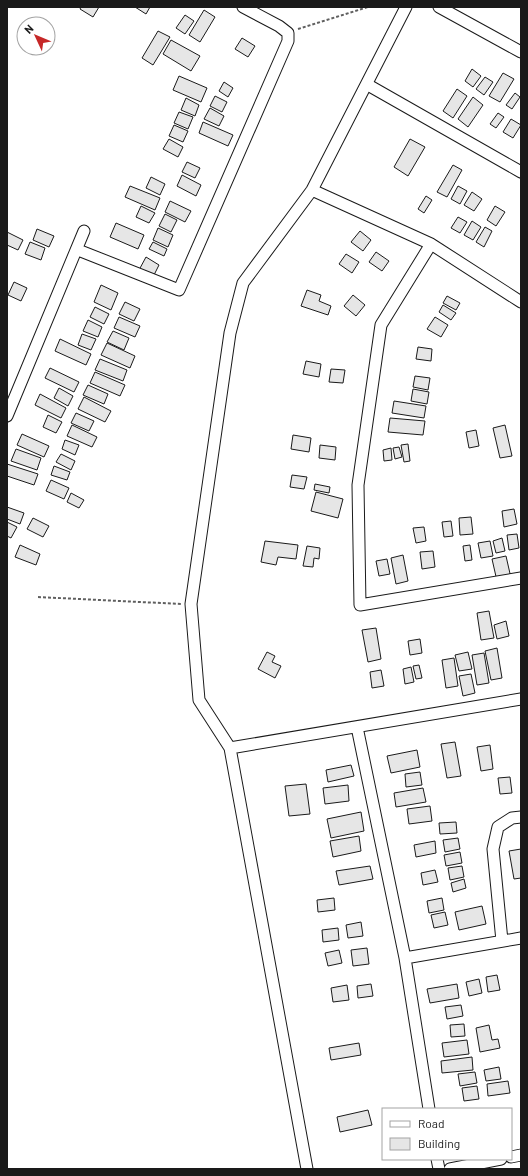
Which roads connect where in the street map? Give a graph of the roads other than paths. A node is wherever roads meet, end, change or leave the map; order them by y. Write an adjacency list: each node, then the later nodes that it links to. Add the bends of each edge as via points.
1 (243, 7): 10 (street, via 279,26 288,33 288,41 179,290)
2 (406, 7): 5 (street)
3 (440, 7): 4 (street)
4 (521, 52)
5 (368, 84): 6 (street); 7 (street)
6 (521, 172)
7 (312, 190): 9 (street); 16 (street, via 243,283 230,333 191,604 199,700)
8 (84, 231): 10 (street)
9 (431, 244): 11 (street); 13 (street, via 380,325 358,485 360,605)
10 (78, 250): 12 (street)
11 (521, 302)
12 (7, 416)
13 (521, 578)
14 (521, 699): 15 (street)
15 (357, 727): 16 (street); 20 (street)
16 (230, 748): 23 (street)
17 (521, 817): 19 (street, via 512,818 498,827 493,848)
18 (521, 938): 19 (street)
19 (502, 941): 20 (street)
20 (404, 958): 21 (street)
21 (429, 1108)
22 (496, 1160): 24 (street)
23 (307, 1169)
24 (450, 1169)

